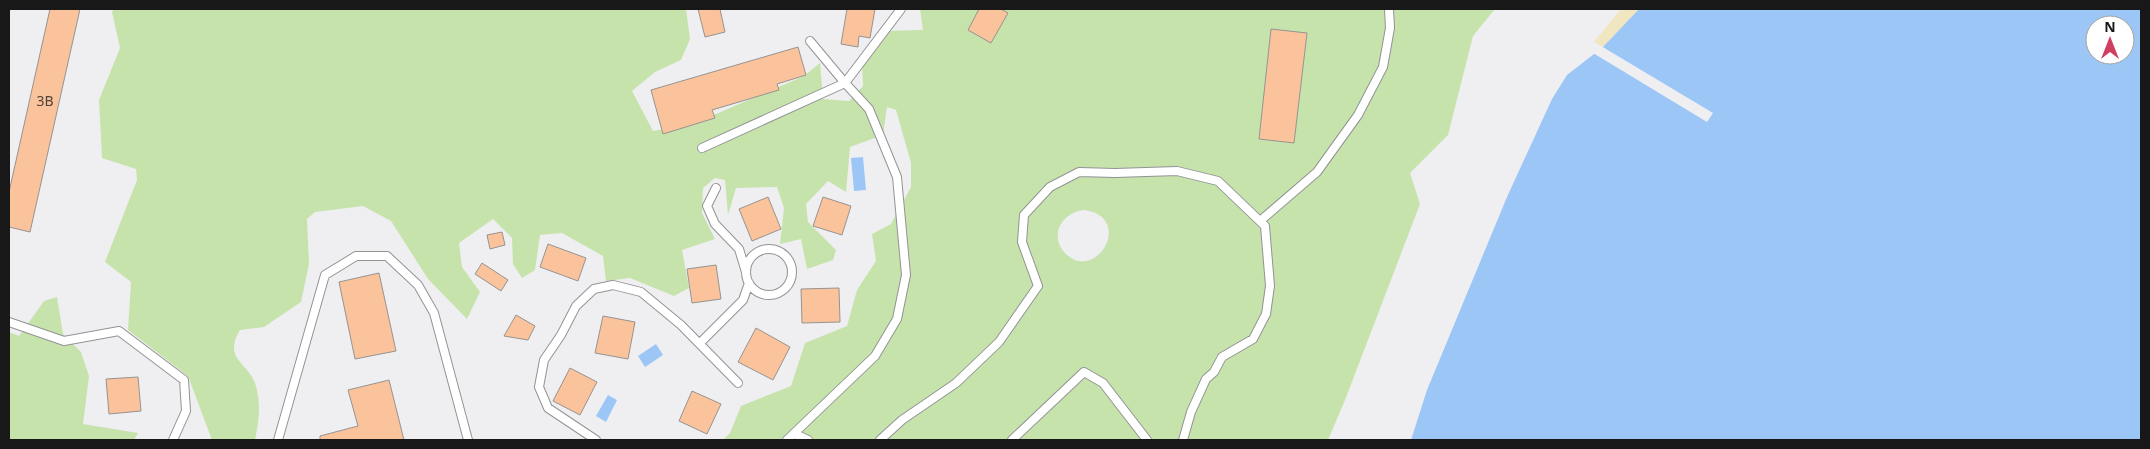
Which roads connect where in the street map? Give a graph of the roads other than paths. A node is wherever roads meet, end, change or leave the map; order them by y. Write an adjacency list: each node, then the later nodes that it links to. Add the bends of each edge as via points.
1 (901, 9): 4 (lane)
2 (1388, 9): 7 (lane, via 1390,28 1383,67 1358,115 1317,172)
3 (810, 41): 4 (lane)
4 (845, 83): 5 (lane); 13 (lane, via 869,109 897,177 906,275 897,319 876,356)
5 (702, 148)
6 (716, 188): 8 (lane, via 708,206 715,224 739,249)
7 (1260, 221): 20 (lane, via 1218,181 1177,171 1079,172 1050,187 1024,215 1022,242 1038,286 999,342 956,383 902,420); 23 (lane, via 1265,226 1270,286 1266,314 1253,339 1222,357 1206,379)
8 (746, 272): 9 (lane); 9 (lane, via 749,260 757,252 769,248 789,260 792,272 789,283 780,292 769,295 757,292)
9 (749, 283): 11 (lane, via 743,300)
10 (9, 322): 14 (lane, via 64,341 119,331 184,380 186,411)
11 (700, 343): 12 (lane); 17 (lane, via 642,292 613,285 594,290 576,306 544,360 539,386 548,408)
12 (738, 383)
13 (795, 434): 18 (lane); 19 (lane)
14 (173, 440)
15 (278, 440): 16 (lane, via 325,275 356,256 387,256 418,285 434,312)
16 (468, 440)
17 (596, 440)
18 (787, 440)
19 (808, 440)
20 (880, 440)
21 (1012, 440): 22 (lane, via 1084,372 1103,384)
22 (1147, 440)
23 (1183, 440)

